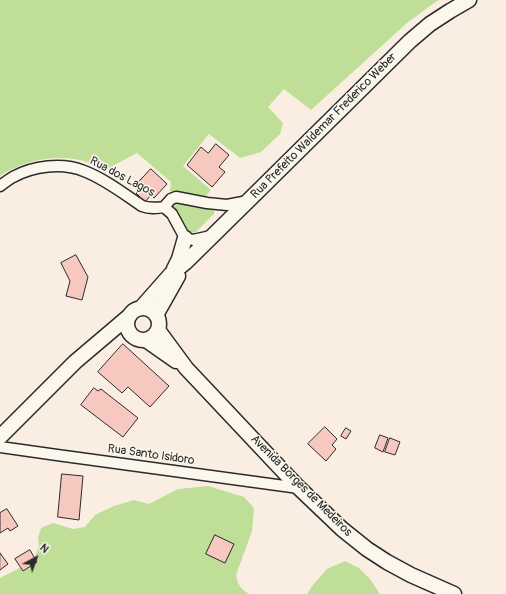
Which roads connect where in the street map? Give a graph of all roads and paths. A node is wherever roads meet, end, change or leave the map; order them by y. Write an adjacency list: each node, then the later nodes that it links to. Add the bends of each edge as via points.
1 (469, 0): 3 (main road, Rua Prefeito Waldemar Frederico Weber, via 430,24 410,41)
2 (0, 186): 4 (street, Rua dos Lagos, via 27,171 50,166 67,167 84,170 142,206)
3 (248, 201): 4 (street, via 227,205 176,197); 5 (main road, Rua Prefeito Waldemar Frederico Weber)
4 (164, 207): 6 (street, via 172,214)
5 (212, 236): 6 (street, via 193,240); 7 (main road, Rua Prefeito Waldemar Frederico Weber)
6 (185, 238): 8 (main road, via 179,259)
7 (186, 262): 8 (main road, Rua Prefeito Waldemar Frederico Weber); 10 (main road, Rua Prefeito Waldemar Frederico Weber)
8 (171, 274): 9 (main road, Rua Prefeito Waldemar Frederico Weber)
9 (141, 308): 10 (main road); 11 (main road)
10 (156, 314): 12 (main road)
11 (128, 317): 13 (main road, via 128,332); 15 (main road)
12 (158, 330): 14 (main road); 16 (main road, Avenida Borges de Medeiros)
13 (132, 336): 14 (main road, via 141,341); 15 (main road)
14 (146, 340): 16 (main road, Avenida Borges de Medeiros)
15 (99, 343): 17 (main road, via 75,362)
16 (186, 368): 19 (main road, Avenida Borges de Medeiros)
17 (0, 438)
18 (0, 446): 19 (street, Rua Santo Isidoro)
19 (299, 488): 20 (main road, Avenida Borges de Medeiros, via 367,549 411,575)
20 (454, 594)

